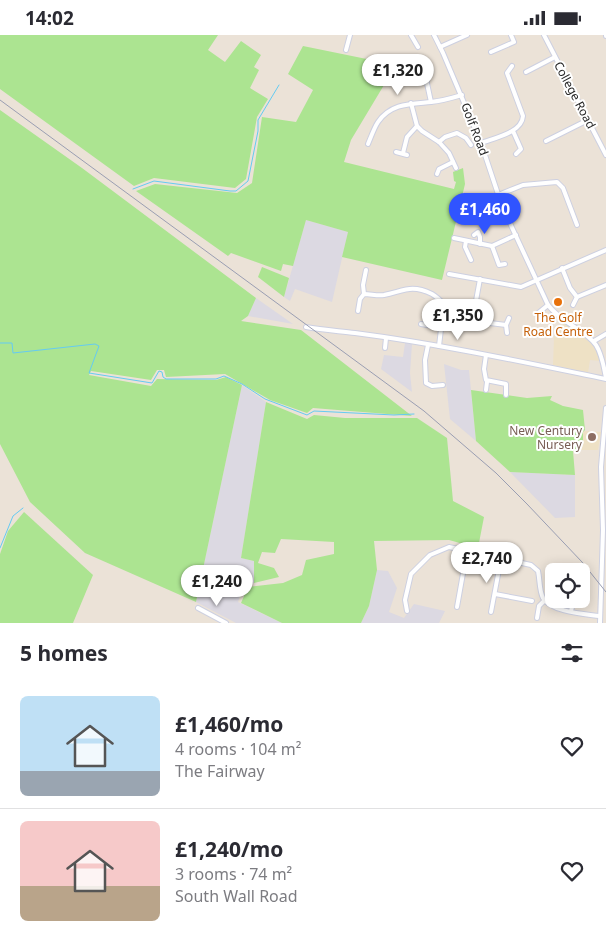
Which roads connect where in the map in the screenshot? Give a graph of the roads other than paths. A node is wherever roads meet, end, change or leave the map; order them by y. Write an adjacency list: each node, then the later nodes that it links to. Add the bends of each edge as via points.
1 (350, 35): 9 (street)
2 (411, 35): 7 (street, via 413,44)
3 (434, 35): 8 (street, Golf Road)
4 (467, 35): 8 (street)
5 (511, 35): 10 (street, via 516,42)
6 (544, 35): 11 (street, College Road)
7 (418, 47)
8 (440, 47): 15 (street, Golf Road)
9 (346, 51)
10 (491, 52)
11 (555, 57): 13 (street); 18 (street, College Road)
12 (512, 66): 20 (street, via 507,73 523,122)
13 (526, 72)
14 (408, 77): 16 (street, via 428,73)
15 (462, 95): 16 (street); 23 (street, Golf Road)
16 (431, 102): 17 (street)
17 (410, 103): 19 (street); 24 (street, via 384,115)
18 (588, 120): 21 (street); 28 (street, College Road)
19 (417, 126): 22 (street); 26 (street, via 407,137 405,154)
20 (513, 131): 23 (street); 27 (street, via 522,149)
21 (546, 141)
22 (439, 142): 25 (street, via 457,133); 29 (street)
23 (482, 143): 34 (street, Golf Road)
24 (368, 144)
25 (471, 145)
26 (396, 152)
27 (516, 154)
28 (606, 155)
29 (453, 161): 31 (street); 32 (street)
30 (433, 167): 32 (street)
31 (456, 168)
32 (438, 169): 33 (street)
33 (437, 174)
34 (499, 197): 35 (street, via 487,205); 36 (street, via 523,185 557,182 563,188); 38 (street, Golf Road)
35 (477, 204)
36 (577, 225)
37 (474, 235): 41 (street, via 478,232)
38 (516, 235): 42 (street); 51 (street, Golf Road)
39 (454, 238): 40 (street)
40 (466, 241): 41 (street); 45 (street)
41 (480, 244): 42 (street)
42 (492, 246): 46 (street, via 499,265)
43 (605, 250): 44 (street); 47 (street)
44 (606, 256)
45 (471, 260)
46 (505, 264)
47 (562, 268): 51 (street); 54 (street)
48 (366, 270): 53 (street, via 362,275)
49 (449, 274): 50 (street)
50 (480, 279): 51 (street, via 521,287); 59 (street)
51 (536, 280): 55 (street, Golf Road)
52 (606, 285): 54 (street)
53 (364, 294): 57 (street); 59 (street, via 383,295 400,287 412,288 432,294 457,317)
54 (577, 297): 56 (street)
55 (548, 305): 58 (street); 71 (street, Golf Road)
56 (573, 305)
57 (360, 308)
58 (537, 314)
59 (473, 317): 64 (street, via 482,322)
60 (509, 318): 64 (street)
61 (430, 319): 63 (street)
62 (421, 324): 63 (street)
63 (429, 325): 73 (street, via 442,329)
64 (506, 325): 68 (street)
65 (306, 327): 67 (street)
66 (356, 327): 67 (street)
67 (356, 333): 70 (street)
68 (507, 333)
69 (606, 334): 71 (street)
70 (386, 338): 72 (street); 74 (street)
71 (594, 341): 76 (street)
72 (428, 345): 73 (street); 78 (street, via 426,383)
73 (439, 346): 75 (street)
74 (385, 348)
75 (486, 355): 76 (street); 77 (street, via 484,369)
76 (606, 379)
77 (487, 381): 79 (street); 80 (street, via 506,384)
78 (443, 385)
79 (486, 390)
80 (506, 395)
81 (606, 408): 82 (street)
82 (604, 444): 86 (street)
83 (467, 551): 84 (street); 90 (street); 94 (street, via 449,547 430,555 411,574 405,599)
84 (501, 559): 87 (street); 89 (street, via 530,565 538,571)
85 (606, 564): 86 (street)
86 (601, 565): 97 (street)
87 (494, 594): 88 (street); 96 (street)
88 (532, 601)
89 (545, 601): 98 (street, via 539,606)
90 (457, 607)
91 (198, 608): 99 (street)
92 (556, 608): 95 (street)
93 (572, 608): 95 (street)
94 (407, 611)
95 (571, 611): 97 (street)
96 (491, 612)
97 (600, 616): 100 (street)
98 (537, 618)
99 (226, 623)
100 (600, 623)

